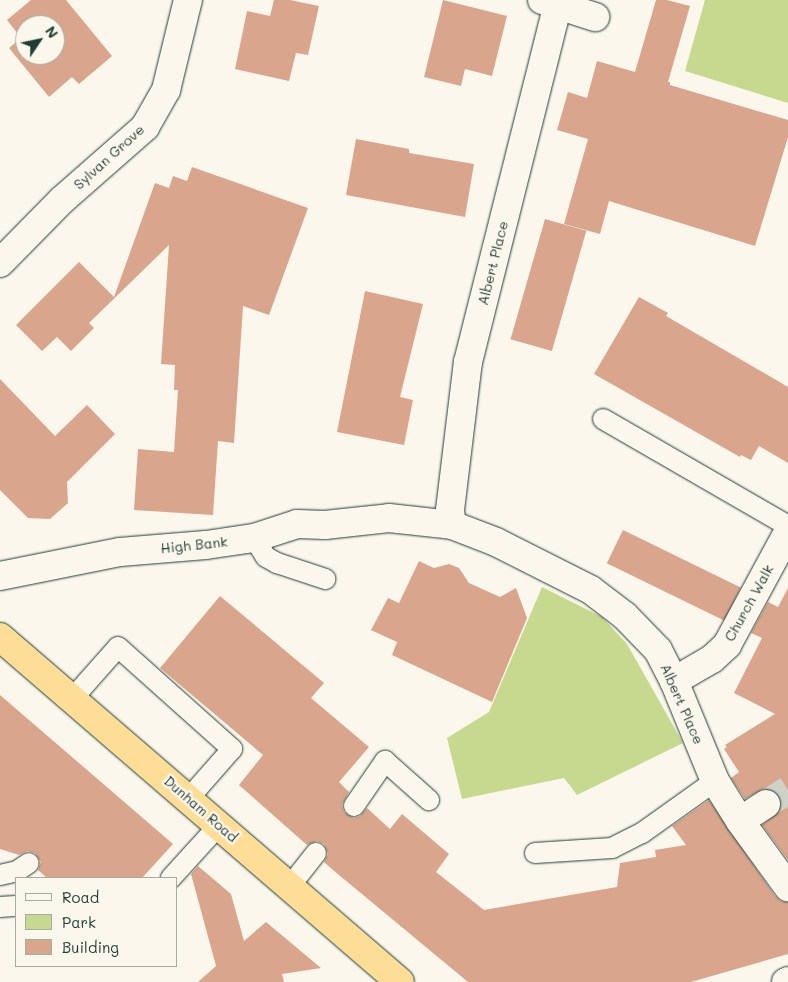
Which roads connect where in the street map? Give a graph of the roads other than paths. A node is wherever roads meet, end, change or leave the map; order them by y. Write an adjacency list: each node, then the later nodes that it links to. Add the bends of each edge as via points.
1 (188, 0): 4 (street, Sylvan Grove, via 166,90 145,128 62,200)
2 (550, 3): 3 (street, Albert Place); 7 (street, Albert Place, via 468,362 450,510)
3 (595, 17)
4 (0, 263)
5 (603, 419): 8 (lane)
6 (388, 518): 7 (street, Albert Place); 10 (street, High Bank, via 325,525 297,524)
7 (452, 525): 14 (street, Albert Place, via 535,560 590,590 625,616 658,650)
8 (788, 526)
9 (788, 532): 14 (street, Church Walk, via 727,645 712,659)
10 (254, 538): 11 (street, High Bank, via 120,552); 12 (lane, via 266,557)
11 (0, 576)
12 (326, 579)
13 (0, 637): 15 (highway, Dunham Road)
14 (674, 681): 16 (street, Albert Place)
15 (72, 699): 17 (highway, Dunham Road); 17 (lane, via 118,648 232,749)
16 (715, 781): 21 (street, Albert Place); 24 (lane, via 642,833 612,848)
17 (189, 798): 22 (highway, Dunham Road)
18 (429, 800): 20 (lane, via 385,761)
19 (766, 804): 21 (street)
20 (354, 806)
21 (740, 821): 29 (street, Albert Place)
22 (219, 825): 27 (lane); 28 (highway, Dunham Road)
23 (316, 853): 28 (lane)
24 (535, 853)
25 (30, 863): 26 (lane, via 17,871)
26 (0, 875)
27 (172, 877)
28 (290, 886): 32 (highway, Dunham Road)
29 (788, 888)
30 (15, 906): 31 (lane)
31 (0, 907)
32 (400, 982)

